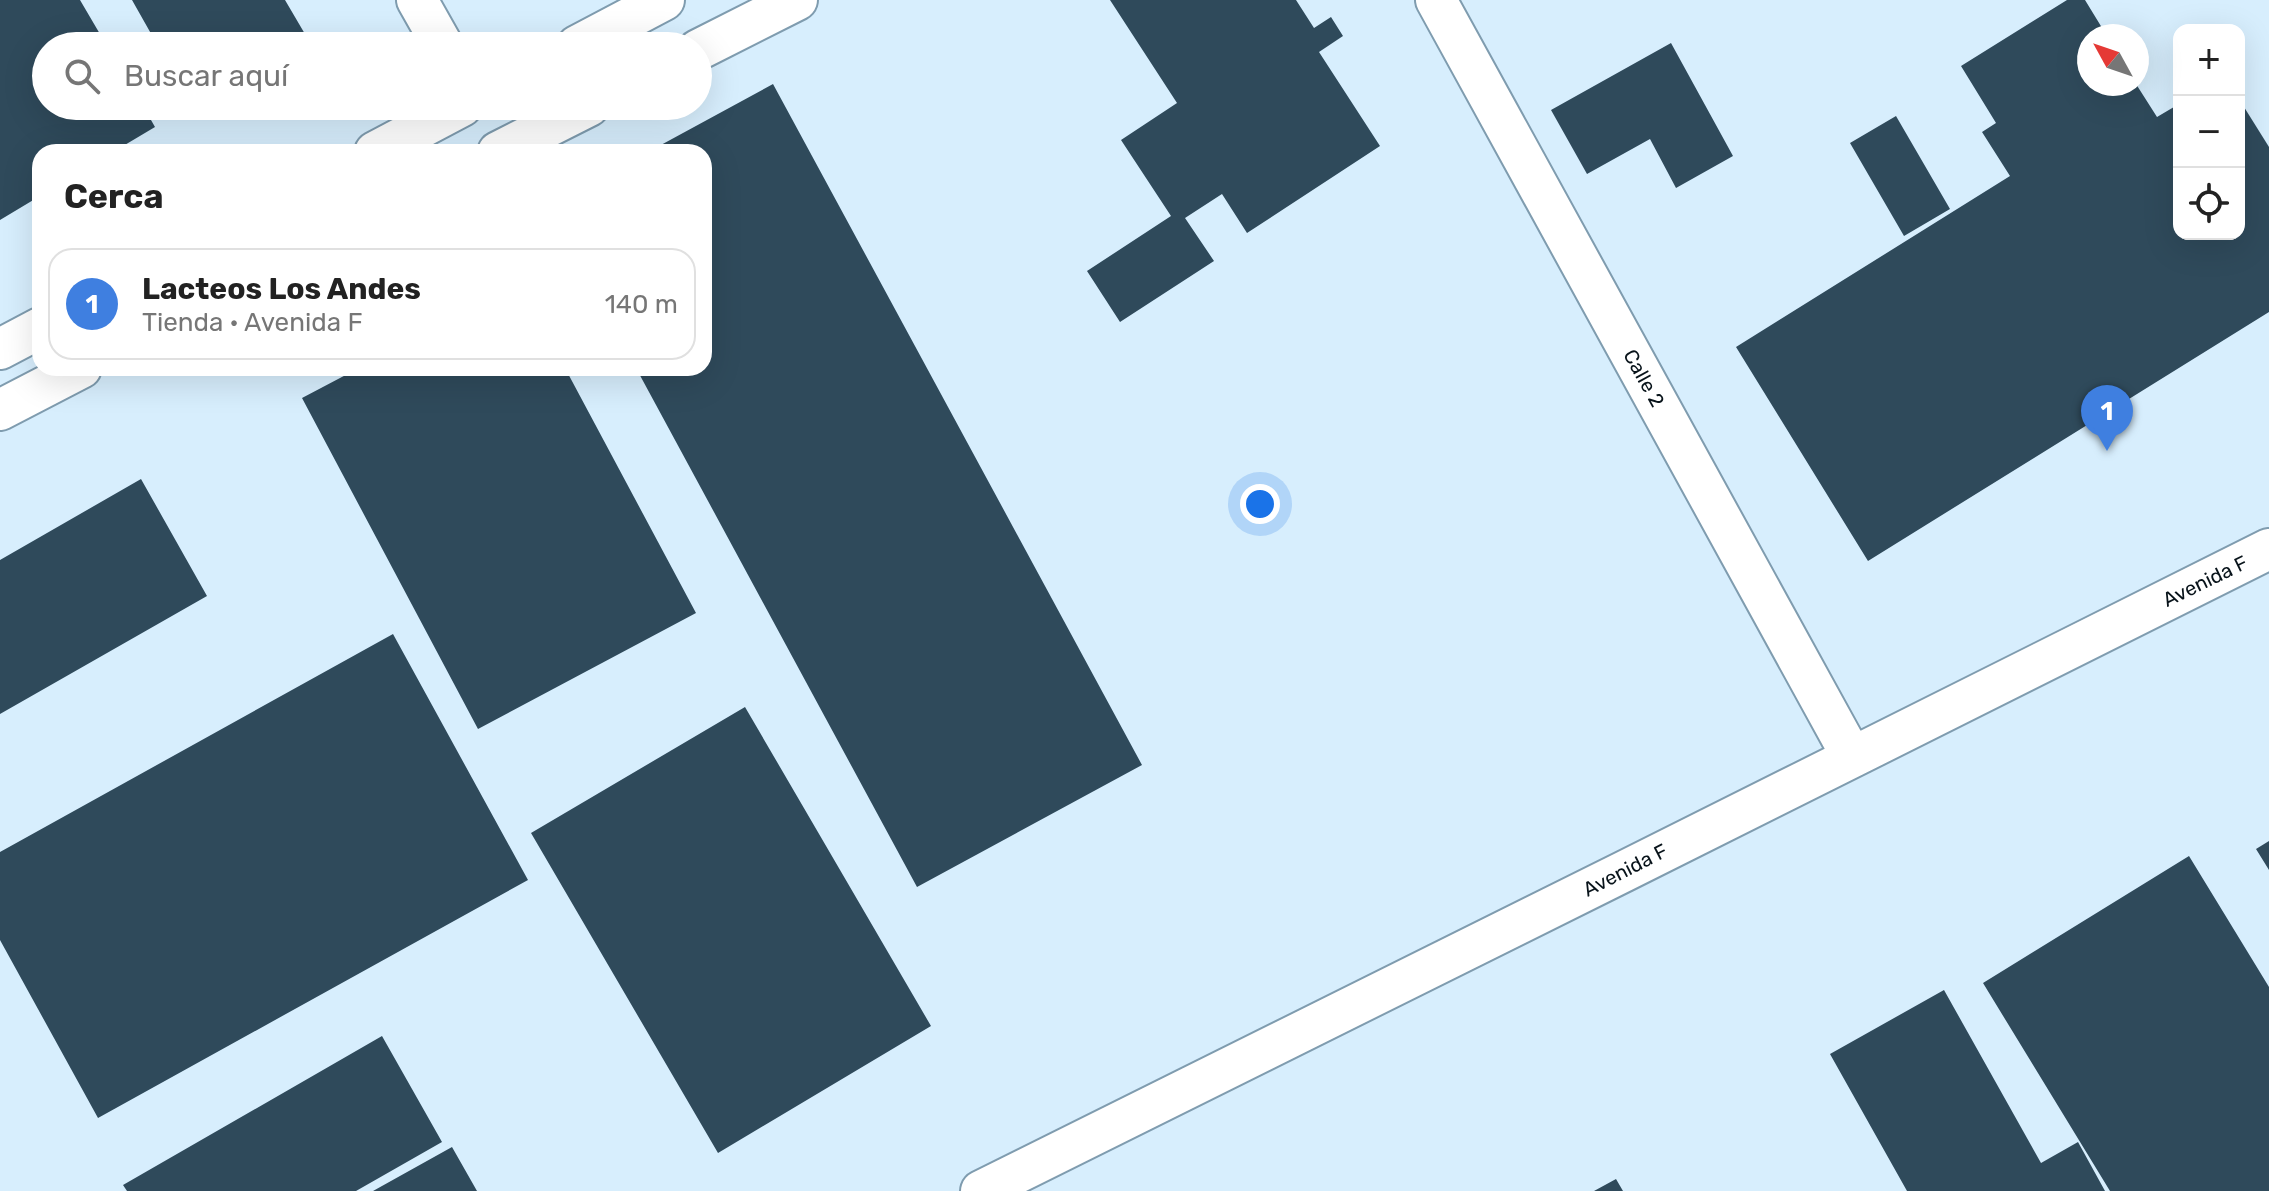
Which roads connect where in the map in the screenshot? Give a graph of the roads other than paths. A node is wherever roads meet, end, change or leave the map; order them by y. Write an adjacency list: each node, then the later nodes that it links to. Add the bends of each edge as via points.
1 (417, 0): 5 (street)
2 (664, 0): 6 (street)
3 (797, 0): 7 (street)
4 (1436, 0): 17 (street, Calle 2)
5 (435, 32)
6 (603, 32)
7 (712, 43)
8 (436, 120): 10 (street)
9 (561, 120): 11 (street)
10 (390, 144)
11 (514, 144)
12 (32, 332): 13 (street)
13 (0, 349)
14 (66, 376): 15 (street)
15 (0, 410)
16 (2269, 549): 17 (street, Avenida F)
17 (1851, 755): 18 (street, Avenida F)
18 (981, 1191)

